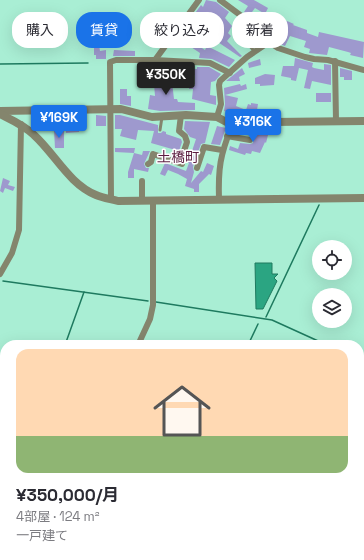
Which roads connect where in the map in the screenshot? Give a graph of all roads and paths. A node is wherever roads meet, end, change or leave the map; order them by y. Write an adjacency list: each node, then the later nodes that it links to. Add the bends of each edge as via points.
1 (200, 0): 8 (street)
2 (220, 0): 3 (street)
3 (236, 12)
4 (252, 48): 7 (lane)
5 (261, 48): 7 (street)
6 (278, 48): 10 (street, via 305,57)
7 (255, 52): 12 (street)
8 (155, 60): 9 (street); 14 (street, via 110,62)
9 (164, 60): 12 (street, via 210,63); 13 (lane)
10 (335, 61): 11 (street); 20 (street)
11 (364, 70)
12 (230, 73): 19 (street, via 219,83 221,104)
13 (165, 74)
14 (110, 109): 15 (street); 18 (street); 32 (street)
15 (0, 111)
16 (0, 114): 22 (street)
17 (181, 115): 18 (street); 19 (street); 28 (street, via 179,132 185,136 187,142 181,163 153,154)
18 (162, 117): 24 (lane)
19 (217, 117): 23 (street)
20 (336, 121): 21 (street); 23 (street, via 253,121 240,126)
21 (364, 121)
22 (21, 124): 32 (street, via 35,135 65,172 97,196); 36 (street, via 19,230 12,253)
23 (232, 125): 25 (street)
24 (160, 130)
25 (227, 136): 26 (street); 27 (street)
26 (250, 140)
27 (222, 150): 29 (street, via 204,147); 33 (street, via 218,169)
28 (148, 164)
29 (197, 168)
30 (142, 181): 34 (street)
31 (364, 198): 33 (street)
32 (111, 199): 34 (street)
33 (219, 200): 35 (street)
34 (142, 201): 35 (street)
35 (153, 202): 37 (street, via 153,306)
36 (0, 274)
37 (140, 340)

